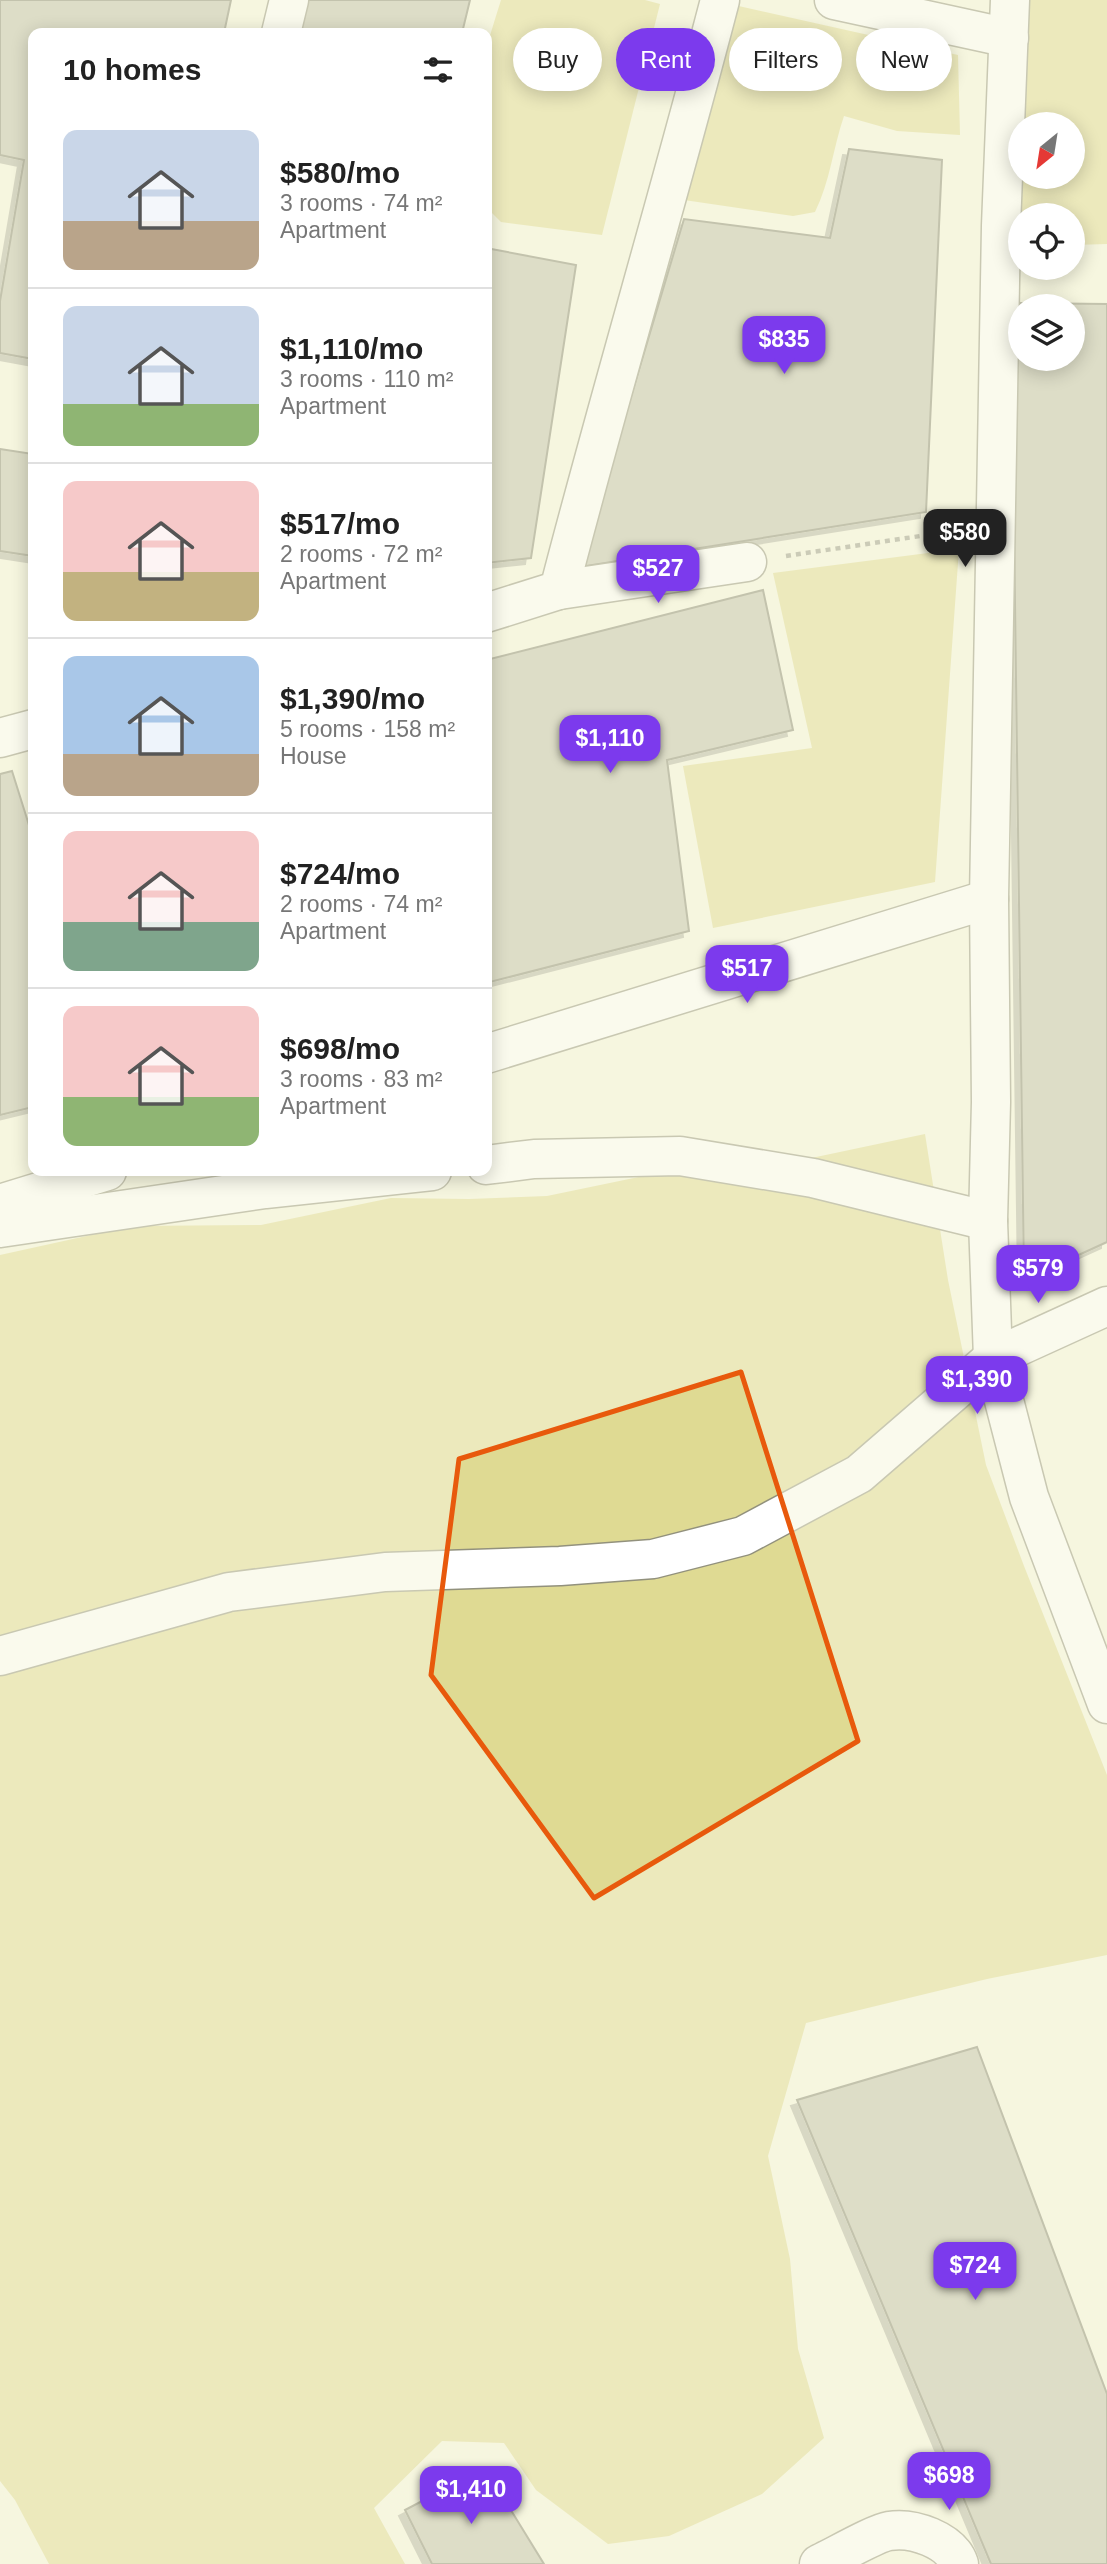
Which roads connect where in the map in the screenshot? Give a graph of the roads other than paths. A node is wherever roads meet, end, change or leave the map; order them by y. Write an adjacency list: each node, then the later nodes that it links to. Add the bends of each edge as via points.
1 (289, 0): 5 (street)
2 (720, 0): 8 (street)
3 (834, 0): 6 (street)
4 (1010, 0): 6 (street)
5 (282, 28)
6 (1009, 38): 12 (street, via 1001,226)
7 (747, 562): 8 (street)
8 (559, 590): 9 (street)
9 (492, 611)
10 (28, 730): 11 (street)
11 (0, 738)
12 (989, 898): 13 (street); 18 (street)
13 (492, 1052)
14 (492, 1164): 18 (street, via 680,1156 813,1178)
15 (91, 1176): 17 (street)
16 (386, 1176): 19 (street)
17 (0, 1204)
18 (988, 1221): 21 (street)
19 (0, 1228)
20 (1107, 1306): 21 (street)
21 (993, 1358): 22 (street, via 859,1474 743,1536 653,1559 385,1572 229,1592); 23 (street, via 1029,1497)
22 (0, 1656)
23 (1107, 1704)
24 (819, 2564): 25 (street, via 889,2530 928,2534 956,2555)
25 (959, 2564)

